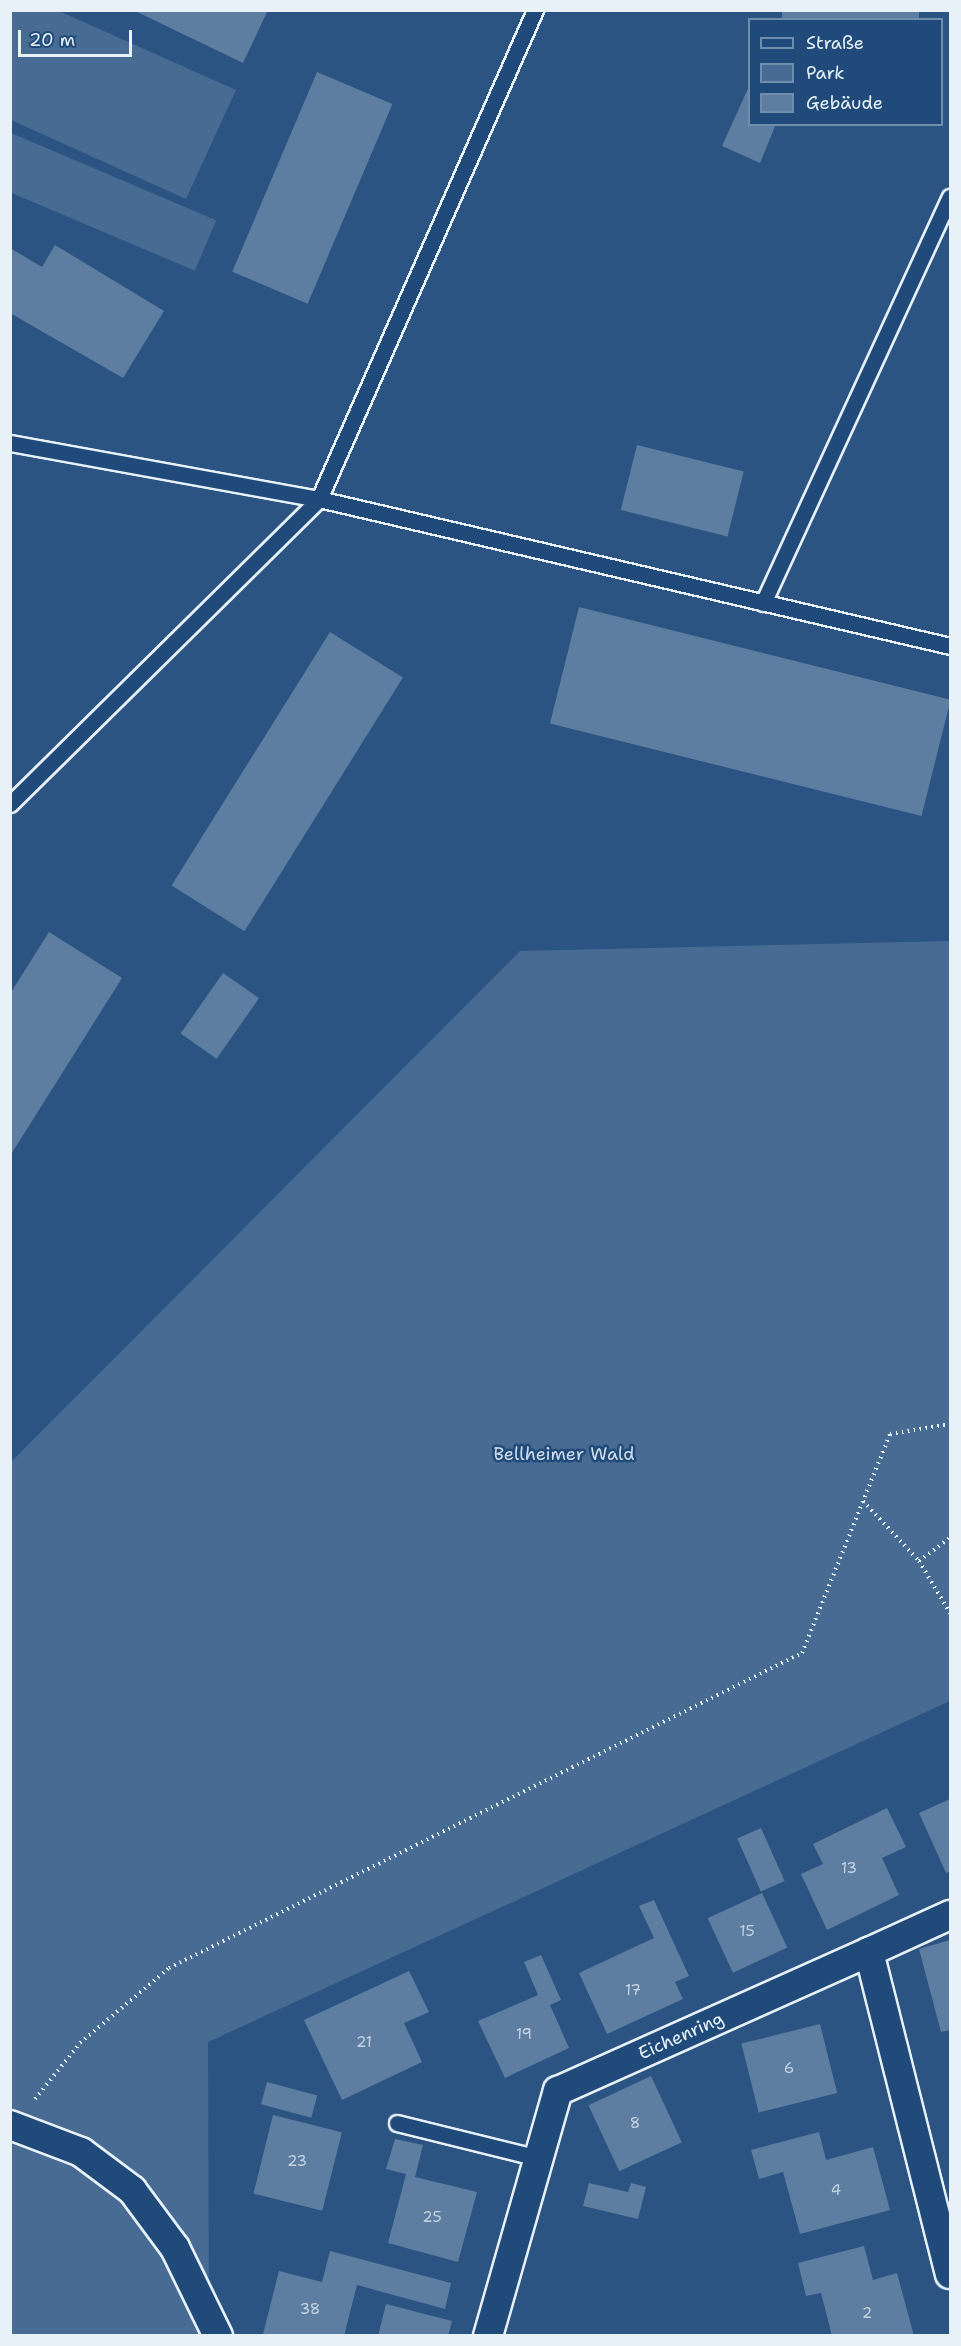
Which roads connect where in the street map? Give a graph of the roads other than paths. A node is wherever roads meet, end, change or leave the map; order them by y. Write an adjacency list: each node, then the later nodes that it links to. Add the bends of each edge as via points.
1 (535, 10): 4 (lane)
2 (951, 197): 5 (lane)
3 (10, 443): 4 (lane)
4 (319, 499): 5 (lane); 7 (lane)
5 (763, 603): 6 (lane)
6 (951, 646)
7 (10, 804)
8 (951, 1915): 9 (street, Eichenring)
9 (869, 1952): 12 (street, Eichenring, via 558,2091); 13 (street)
10 (397, 2123): 12 (lane)
11 (12, 2126): 14 (street, via 81,2151 132,2190 175,2248)
12 (538, 2158): 15 (street, Eichenring)
13 (951, 2274)
14 (218, 2336)
15 (488, 2336)

